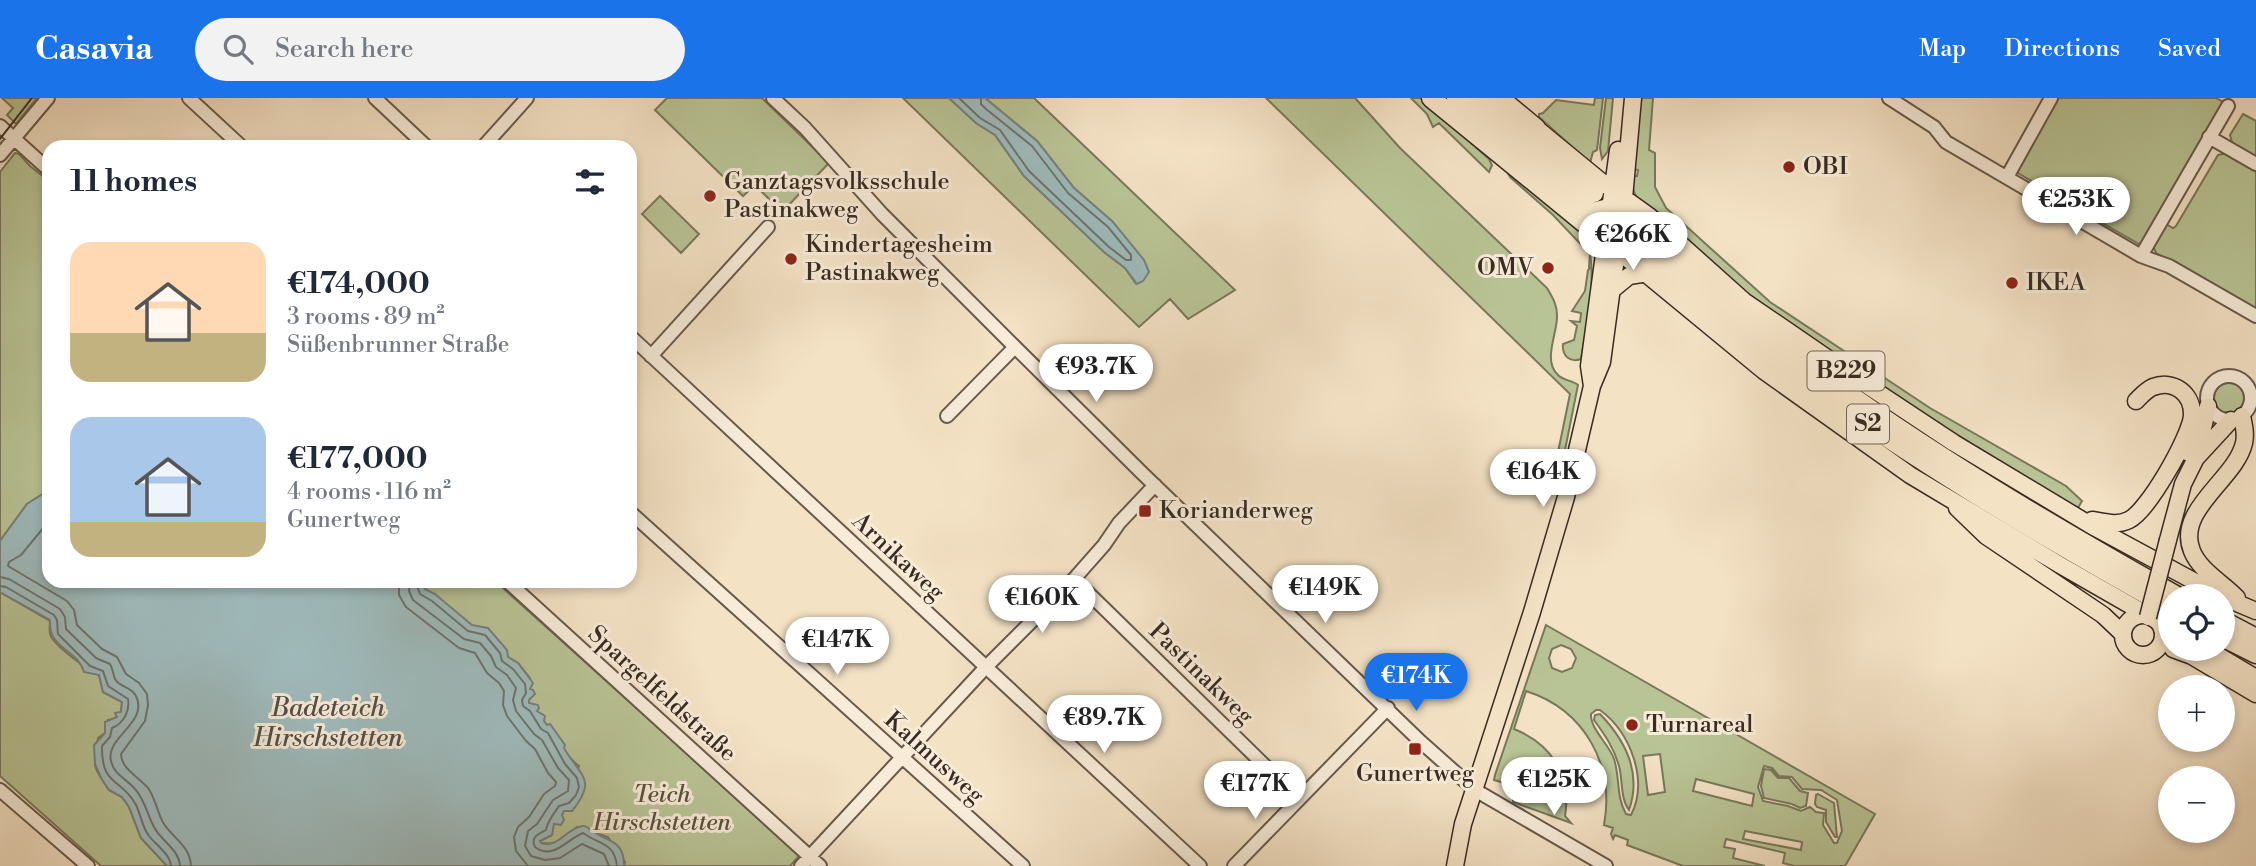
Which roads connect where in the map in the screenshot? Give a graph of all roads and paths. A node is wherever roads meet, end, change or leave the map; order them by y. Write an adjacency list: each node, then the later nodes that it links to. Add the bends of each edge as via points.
1 (48, 98): 18 (street)
2 (189, 98): 19 (street)
3 (375, 98): 20 (street)
4 (527, 98): 21 (street)
5 (773, 98): 38 (street)
6 (1431, 98): 29 (highway)
7 (1456, 98): 8 (highway, via 1590,199)
8 (1479, 98)
9 (1500, 98): 16 (highway)
10 (1622, 98): 22 (main road)
11 (1633, 98): 28 (main road)
12 (1889, 98): 27 (street, via 1934,127 1946,142)
13 (2052, 98): 27 (street)
14 (2228, 106): 17 (street)
15 (0, 126): 18 (street)
16 (1536, 128): 26 (main road)
17 (2209, 137): 25 (street); 33 (street)
18 (14, 139): 23 (street); 24 (street)
19 (234, 140)
20 (420, 140)
21 (489, 140)
22 (1618, 150): 26 (main road, via 1603,165); 28 (main road)
23 (0, 155)
24 (42, 164)
25 (2256, 164)
26 (1584, 169): 28 (main road)
27 (2007, 177): 33 (street)
28 (1616, 199): 29 (highway, via 1590,213); 31 (main road); 32 (main road, B229, via 1649,216)
29 (1567, 210): 31 (highway)
30 (768, 227): 39 (street)
31 (1624, 240): 32 (main road, via 1644,225); 34 (main road, B229); 35 (main road); 40 (main road, via 1589,366); 56 (highway, S2, via 1866,406); 58 (highway, S2, via 1856,416 2012,518)
32 (1688, 250): 53 (main road, B229, via 1770,320 1954,443)
33 (2141, 256): 36 (street, via 2169,266)
34 (1648, 273): 35 (main road, via 1629,276); 52 (main road, B229, via 1765,372)
35 (1612, 290): 40 (main road, via 1602,362)
36 (2256, 316)
37 (637, 343): 39 (street, Arnikaweg)
38 (1015, 347): 44 (street); 51 (street)
39 (651, 356): 72 (street, Arnikaweg)
40 (1592, 386): 78 (main road, via 1566,497)
41 (2253, 396): 43 (street, via 2242,379 2225,376 2208,389); 45 (street)
42 (2136, 401): 50 (main road, via 2163,384 2182,390 2191,405 2190,425)
43 (2208, 406): 45 (street, via 2217,417); 46 (main road)
44 (947, 416)
45 (2244, 416): 48 (main road); 49 (main road, via 2245,440)
46 (2203, 428): 48 (main road); 50 (main road)
47 (2256, 446): 49 (main road)
48 (2196, 457): 61 (main road, bridge, via 2183,484)
49 (2235, 460): 59 (main road, via 2199,507 2189,542 2199,562)
50 (2167, 472): 53 (main road, via 2141,511 2127,522)
51 (1155, 485): 55 (street); 75 (street)
52 (1948, 499): 62 (main road, B229); 65 (main road, via 1986,536)
53 (2079, 517): 59 (main road, B229)
54 (637, 518): 76 (street, Kalmusweg)
55 (1074, 579): 72 (street); 79 (street, Pastinakweg)
56 (2158, 585)
57 (514, 588): 80 (street, Spargelfeldstraße)
58 (2158, 601)
59 (2241, 603): 60 (main road, B229)
60 (2256, 611)
61 (2148, 617): 63 (main road); 65 (main road, via 2130,620)
62 (2158, 621)
63 (2158, 623)
64 (2235, 627): 66 (highway)
65 (2123, 634): 68 (main road, via 2133,653)
66 (2256, 638)
67 (2235, 644): 69 (highway)
68 (2158, 652)
69 (2256, 654)
70 (2213, 661): 74 (main road)
71 (2217, 661): 73 (main road)
72 (986, 667): 76 (street); 84 (street, Arnikaweg)
73 (2256, 678)
74 (2256, 694)
75 (1388, 708): 78 (street); 79 (street)
76 (901, 758): 80 (street); 83 (street, Kalmusweg)
77 (0, 790): 81 (street)
78 (1475, 790): 86 (main road); 87 (street)
79 (1299, 799): 85 (street)
80 (805, 861): 82 (street, Spargelfeldstraße)
81 (88, 866)
82 (820, 866)
83 (1023, 866)
84 (1200, 866)
85 (1234, 866)
86 (1455, 866)
87 (1606, 866)

